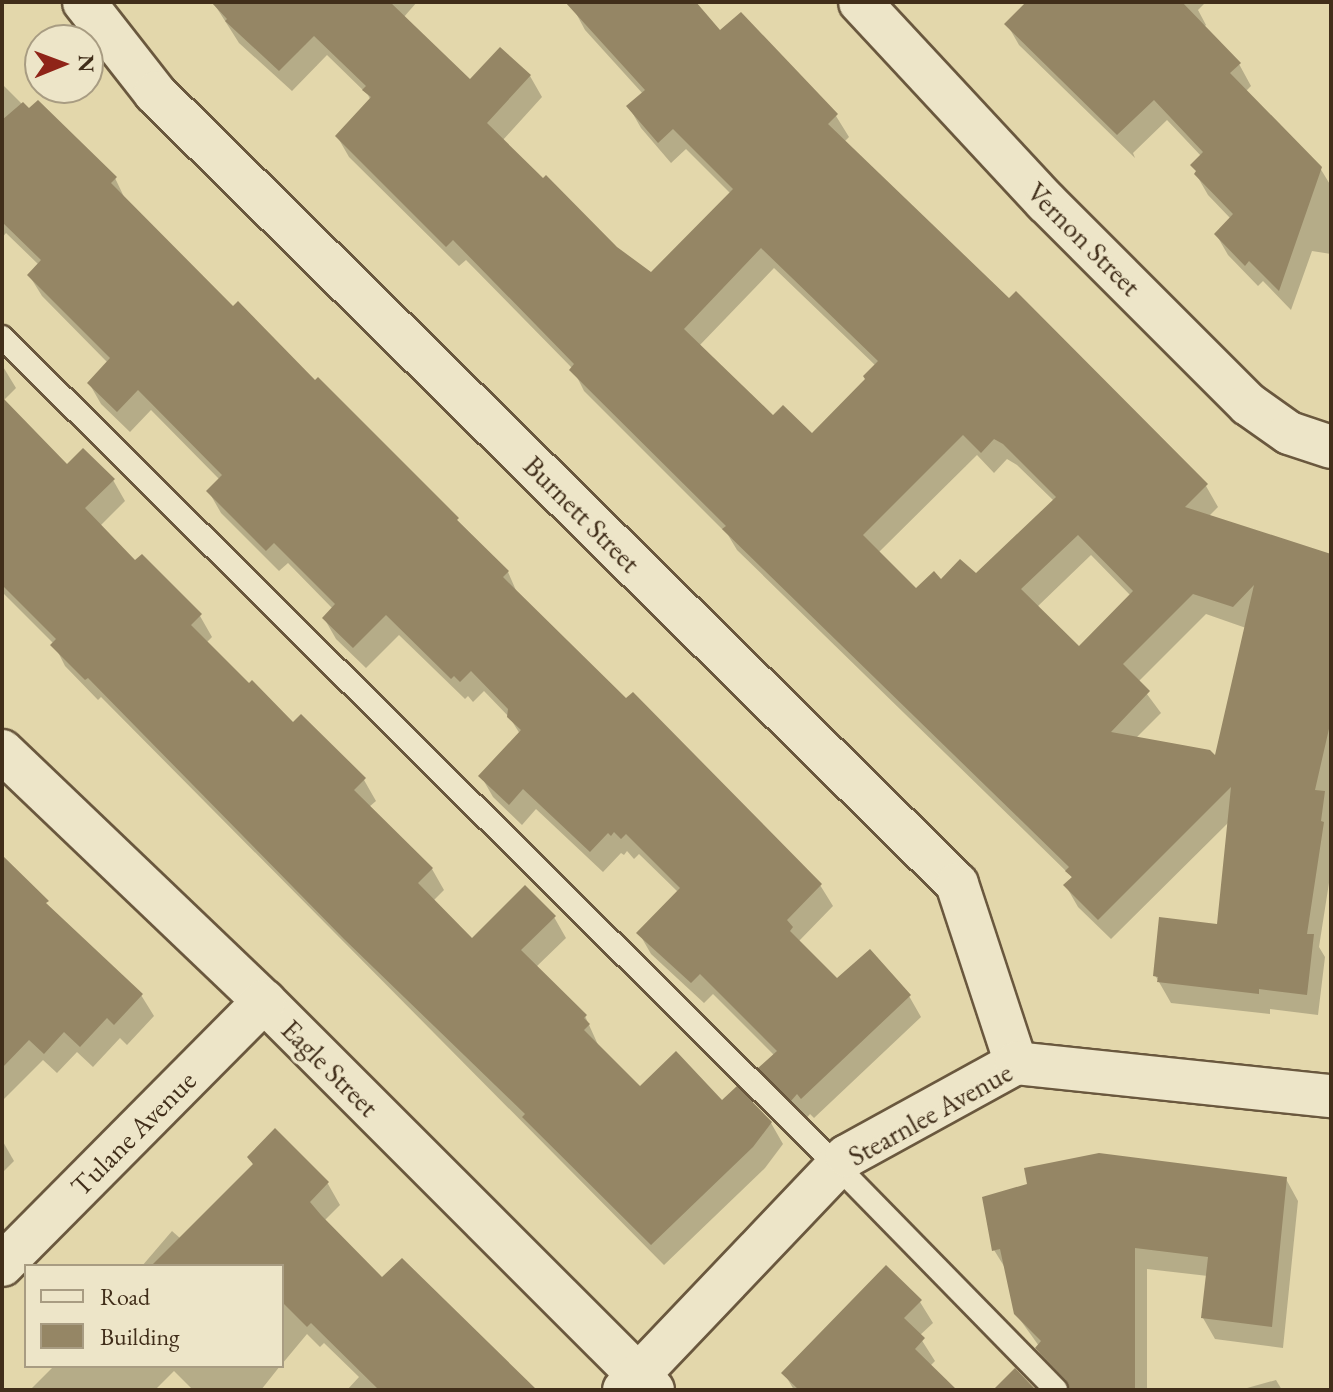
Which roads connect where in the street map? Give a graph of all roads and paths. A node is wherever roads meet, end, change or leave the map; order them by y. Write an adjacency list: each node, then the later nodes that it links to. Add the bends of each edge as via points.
1 (84, 2): 7 (street, Burnett Street, via 155,93 957,884)
2 (860, 2): 4 (street, Vernon Street, via 1046,202 1248,404 1289,433)
3 (2, 337): 9 (lane)
4 (1331, 447)
5 (2, 751): 6 (street, Eagle Street)
6 (264, 1001): 10 (street, Tulane Avenue); 11 (street, Eagle Street)
7 (1016, 1063): 8 (street, Stearnlee Avenue); 9 (street, Stearnlee Avenue)
8 (1331, 1096)
9 (837, 1166): 11 (street, Stearnlee Avenue); 12 (lane)
10 (2, 1265)
11 (639, 1385)
12 (1056, 1390)

